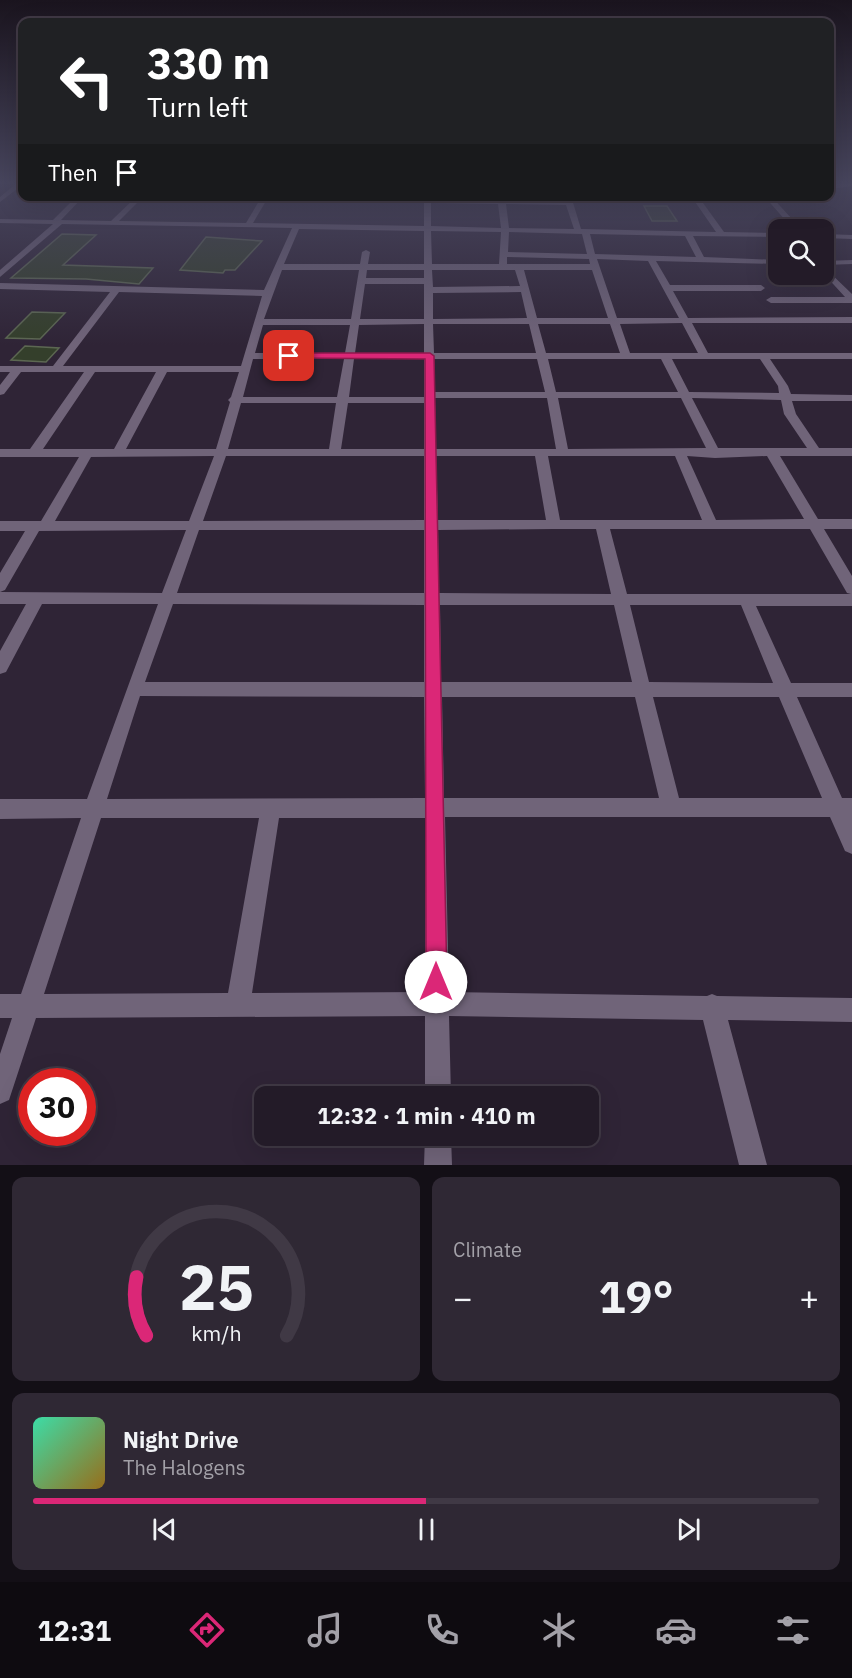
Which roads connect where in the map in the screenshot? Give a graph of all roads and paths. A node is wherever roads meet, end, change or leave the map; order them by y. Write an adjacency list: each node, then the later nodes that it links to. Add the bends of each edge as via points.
1 (42, 236): 14 (street)
2 (292, 236): 22 (street)
3 (427, 236): 27 (street)
4 (505, 236): 11 (street)
5 (584, 236): 16 (street)
6 (690, 236): 12 (street)
7 (834, 236): 8 (street)
8 (852, 237)
9 (366, 252): 21 (street)
10 (724, 252): 12 (street)
11 (504, 254): 16 (street); 23 (street)
12 (701, 256): 15 (street); 17 (street)
13 (0, 257): 14 (street)
14 (19, 257): 26 (street)
15 (651, 259): 16 (street); 33 (street)
16 (593, 262): 24 (street); 45 (street)
17 (739, 262): 18 (street); 25 (street)
18 (768, 262)
19 (852, 262): 20 (street)
20 (834, 263)
21 (363, 266): 22 (street); 27 (street); 30 (street)
22 (278, 267): 36 (street)
23 (503, 267): 24 (street); 27 (street)
24 (519, 267): 35 (street)
25 (746, 271)
26 (0, 273)
27 (429, 279): 30 (street); 35 (street); 43 (street)
28 (753, 279): 34 (street)
29 (834, 280): 37 (street)
30 (362, 281): 42 (street)
31 (0, 286): 32 (street)
32 (117, 288): 36 (street); 59 (street)
33 (667, 288): 34 (street); 46 (street)
34 (761, 288): 38 (street)
35 (524, 289): 44 (street)
36 (267, 293): 41 (street)
37 (852, 299): 38 (street)
38 (771, 300): 39 (street)
39 (788, 320): 40 (street); 46 (street)
40 (852, 320)
41 (257, 321): 42 (street); 55 (street)
42 (356, 321): 43 (street); 47 (street)
43 (429, 321): 44 (street); 48 (street)
44 (532, 321): 45 (street); 49 (street)
45 (615, 321): 46 (street); 50 (street)
46 (686, 321): 52 (street)
47 (350, 356): 48 (street); 55 (street); 68 (street)
48 (430, 356): 49 (street); 65 (street)
49 (540, 356): 50 (street); 62 (street)
50 (627, 356): 51 (street)
51 (664, 356): 52 (street); 63 (street)
52 (705, 356): 53 (street)
53 (763, 356): 54 (street); 64 (street)
54 (852, 356)
55 (246, 362): 58 (street); 67 (street)
56 (0, 369): 57 (street)
57 (18, 369): 59 (street); 61 (street)
58 (163, 369): 60 (street); 74 (street)
59 (55, 370): 60 (street)
60 (91, 370): 72 (street)
61 (0, 392)
62 (552, 396): 63 (street); 65 (street, via 509,393); 79 (street)
63 (684, 396): 64 (street); 81 (street)
64 (786, 397): 66 (street); 69 (street, via 790,414)
65 (430, 398): 68 (street); 77 (street)
66 (852, 398)
67 (234, 400): 68 (street); 75 (street)
68 (343, 400): 76 (street)
69 (815, 452): 70 (street); 82 (street)
70 (852, 452)
71 (0, 453): 72 (street)
72 (34, 453): 73 (street)
73 (87, 453): 74 (street); 91 (street)
74 (118, 453): 75 (street)
75 (221, 453): 76 (street); 83 (street)
76 (334, 453): 77 (street)
77 (431, 453): 78 (street); 84 (street)
78 (541, 453): 79 (street); 89 (street)
79 (563, 453): 80 (street)
80 (680, 453): 81 (street); 86 (street)
81 (715, 453): 82 (street)
82 (772, 453): 87 (street)
83 (193, 524): 84 (street); 91 (street); 96 (street)
84 (432, 524): 89 (street); 97 (street)
85 (602, 524): 86 (street); 89 (street); 98 (street)
86 (711, 524): 87 (street)
87 (814, 524): 88 (street); 93 (street)
88 (852, 524)
89 (554, 525)
90 (0, 526): 91 (street)
91 (40, 526): 92 (street)
92 (0, 586)
93 (852, 590)
94 (0, 598): 95 (street)
95 (37, 598): 96 (street); 101 (street)
96 (167, 598): 97 (street); 102 (street)
97 (432, 600): 98 (street); 106 (street)
98 (621, 600): 99 (street); 103 (street)
99 (746, 600): 100 (street); 104 (street)
100 (852, 600)
101 (0, 667)
102 (134, 689): 106 (street); 110 (street)
103 (642, 690): 104 (street); 106 (street); 108 (street)
104 (785, 690): 105 (street); 109 (street)
105 (852, 690)
106 (433, 691): 107 (street)
107 (434, 807): 108 (street); 111 (street); 114 (street)
108 (671, 807): 109 (street)
109 (844, 807): 113 (street)
110 (94, 808): 111 (street); 112 (street); 115 (street)
111 (271, 808): 116 (street)
112 (0, 809)
113 (852, 844)
114 (437, 1004): 116 (street); 118 (street); 120 (street)
115 (29, 1005): 116 (street); 117 (street); 121 (street)
116 (238, 1005)
117 (0, 1006)
118 (712, 1006): 119 (street); 124 (street)
119 (852, 1010)
120 (438, 1086)
121 (0, 1091)
122 (438, 1146): 123 (street)
123 (438, 1165)
124 (753, 1165)

